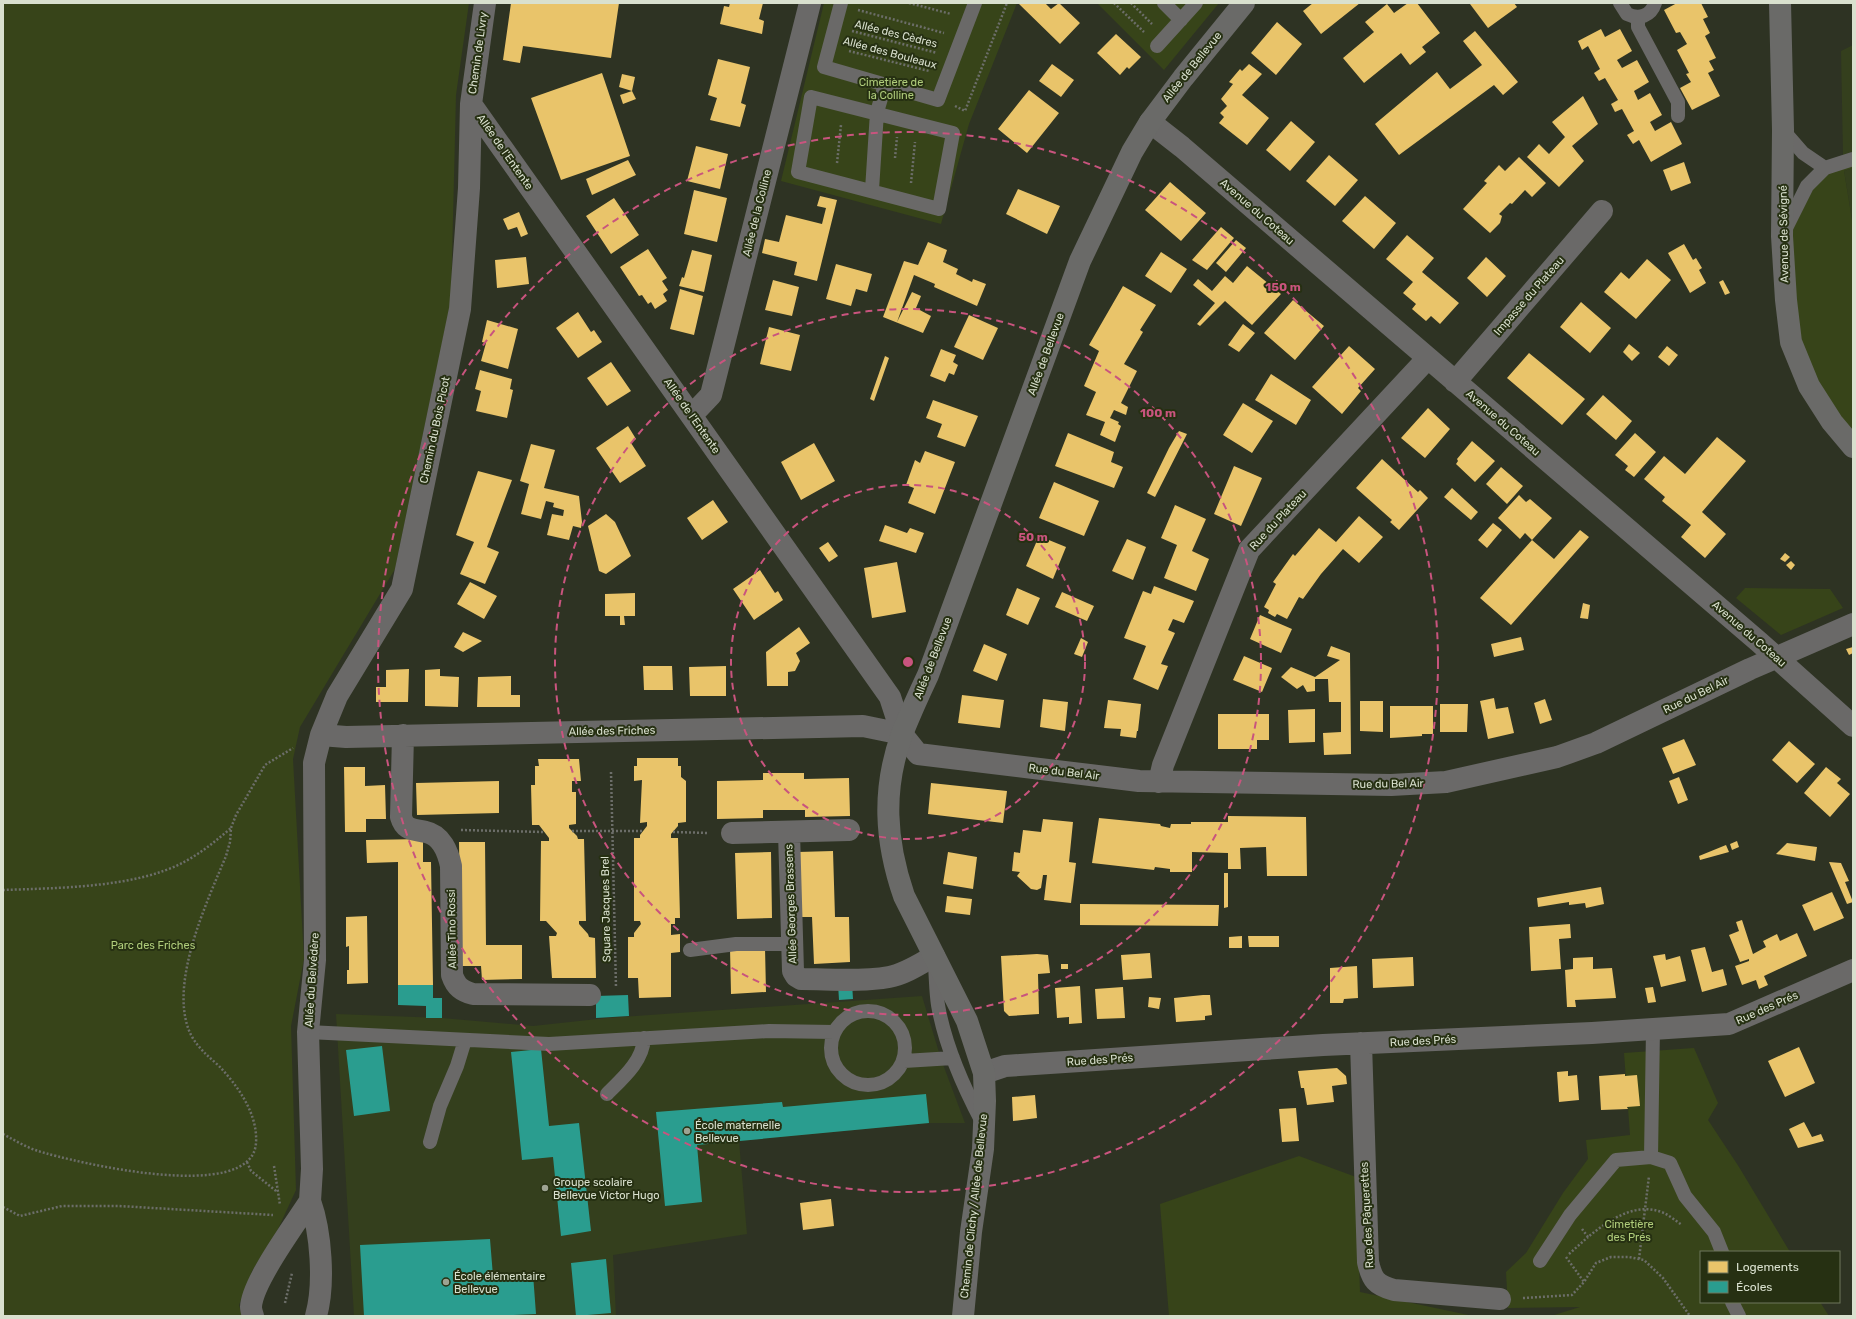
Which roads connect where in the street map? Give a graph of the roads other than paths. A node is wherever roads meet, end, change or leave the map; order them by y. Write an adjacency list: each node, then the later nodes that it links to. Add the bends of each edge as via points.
1 (484, 3): 15 (street, Chemin de Livry)
2 (810, 3): 27 (street, Allée de la Colline, via 711,395)
3 (975, 3): 14 (lane, via 938,100)
4 (1164, 3): 12 (lane)
5 (1196, 3): 12 (lane)
6 (1244, 3): 18 (street, Allée de Bellevue)
7 (1620, 3): 11 (lane, via 1627,14)
8 (1655, 3): 11 (lane, via 1649,13)
9 (1780, 3): 19 (street, Avenue de Sévigné)
10 (840, 4): 14 (lane, via 824,67)
11 (1638, 17): 17 (lane, via 1638,27 1678,102)
12 (1181, 20): 13 (lane)
13 (1161, 42)
14 (885, 84): 16 (lane)
15 (471, 104): 27 (street, Allée de l'Entente); 33 (street, Chemin du Bois Picot, via 469,188 460,309 402,589 337,696)
16 (877, 112): 22 (lane); 22 (lane, via 811,96 798,172); 22 (lane, via 953,133 939,209)
17 (1678, 116)
18 (1150, 122): 25 (street, Avenue du Coteau); 32 (street, Allée de Bellevue, via 1132,152 1080,261 928,675)
19 (1783, 130): 21 (lane, via 1803,153); 24 (street, Avenue de Sévigné)
20 (1853, 159): 21 (lane)
21 (1825, 168): 24 (lane, via 1807,186)
22 (872, 190)
23 (1602, 211): 26 (street, Impasse du Plateau)
24 (1782, 236): 28 (street, Avenue de Sévigné, via 1791,342 1809,386 1832,422)
25 (1428, 359): 26 (street, Avenue du Coteau); 35 (street, Rue du Plateau, via 1249,550 1163,765)
26 (1455, 382): 30 (street, Avenue du Coteau)
27 (692, 415): 32 (street, Allée de l'Entente, via 890,697)
28 (1853, 447)
29 (1853, 624): 30 (street, Rue du Bel Air)
30 (1775, 658): 31 (street, Avenue du Coteau); 35 (street, Rue du Bel Air, via 1596,743 1557,757 1446,782 1392,785)
31 (1853, 726)
32 (902, 734): 34 (street, Allée des Friches, via 863,726); 35 (street, Rue du Bel Air, via 918,754); 41 (street, Chemin de Clichy / Allée de Bellevue, via 887,812 888,836 904,896)
33 (321, 735): 34 (street, Allée des Friches); 45 (street, Allée du Belvédère, via 314,763 315,960)
34 (403, 735): 43 (street, Allée Tino Rossi, via 401,817 403,825 408,829 427,832 436,837 448,853 451,866 452,975 459,988 473,994)
35 (1159, 782)
36 (849, 830): 37 (street, Allée Georges Brassens)
37 (789, 832): 38 (street, Allée Georges Brassens); 39 (street, Allée Georges Brassens)
38 (732, 833)
39 (792, 944): 40 (lane, via 736,944); 41 (street, Allée Georges Brassens, via 793,971 801,979 890,977)
40 (690, 950)
41 (934, 956): 50 (lane, via 938,1006); 52 (street, Chemin de Clichy / Allée de Bellevue, via 967,1021)
42 (1853, 970): 44 (street, Rue des Prés, via 1729,1024)
43 (590, 995)
44 (1653, 1029): 49 (street, Rue des Prés); 56 (lane)
45 (308, 1032): 48 (lane); 57 (street, Allée du Belvédère, via 312,1169)
46 (834, 1032): 47 (lane, via 769,1031); 51 (lane, via 842,1021 854,1013 869,1011 885,1014 897,1024 904,1036); 51 (lane, via 830,1048 835,1066 850,1081 867,1086 884,1082 898,1071)
47 (644, 1038): 48 (lane, via 549,1044); 53 (lane, via 641,1055)
48 (465, 1040): 55 (lane, via 440,1106)
49 (1361, 1044): 52 (street, Rue des Prés, via 1006,1066); 60 (street, Rue des Pâquerettes, via 1368,1262 1371,1276 1383,1287 1394,1290)
50 (953, 1058): 51 (lane); 54 (lane, via 964,1089)
51 (904, 1062)
52 (984, 1073): 54 (street, Chemin de Clichy / Allée de Bellevue)
53 (607, 1094)
54 (984, 1126): 64 (street, Chemin de Clichy / Allée de Bellevue)
55 (430, 1142)
56 (1651, 1157): 58 (lane, via 1670,1163 1685,1196 1714,1232); 59 (lane, via 1616,1160 1570,1215)
57 (310, 1201): 62 (street, via 254,1296); 63 (street, Allée du Belvédère, via 318,1232 320,1261)
58 (1722, 1251)
59 (1540, 1261)
60 (1500, 1299)
61 (1732, 1303): 65 (lane)
62 (252, 1316)
63 (316, 1316)
64 (963, 1316)
65 (1739, 1316)

